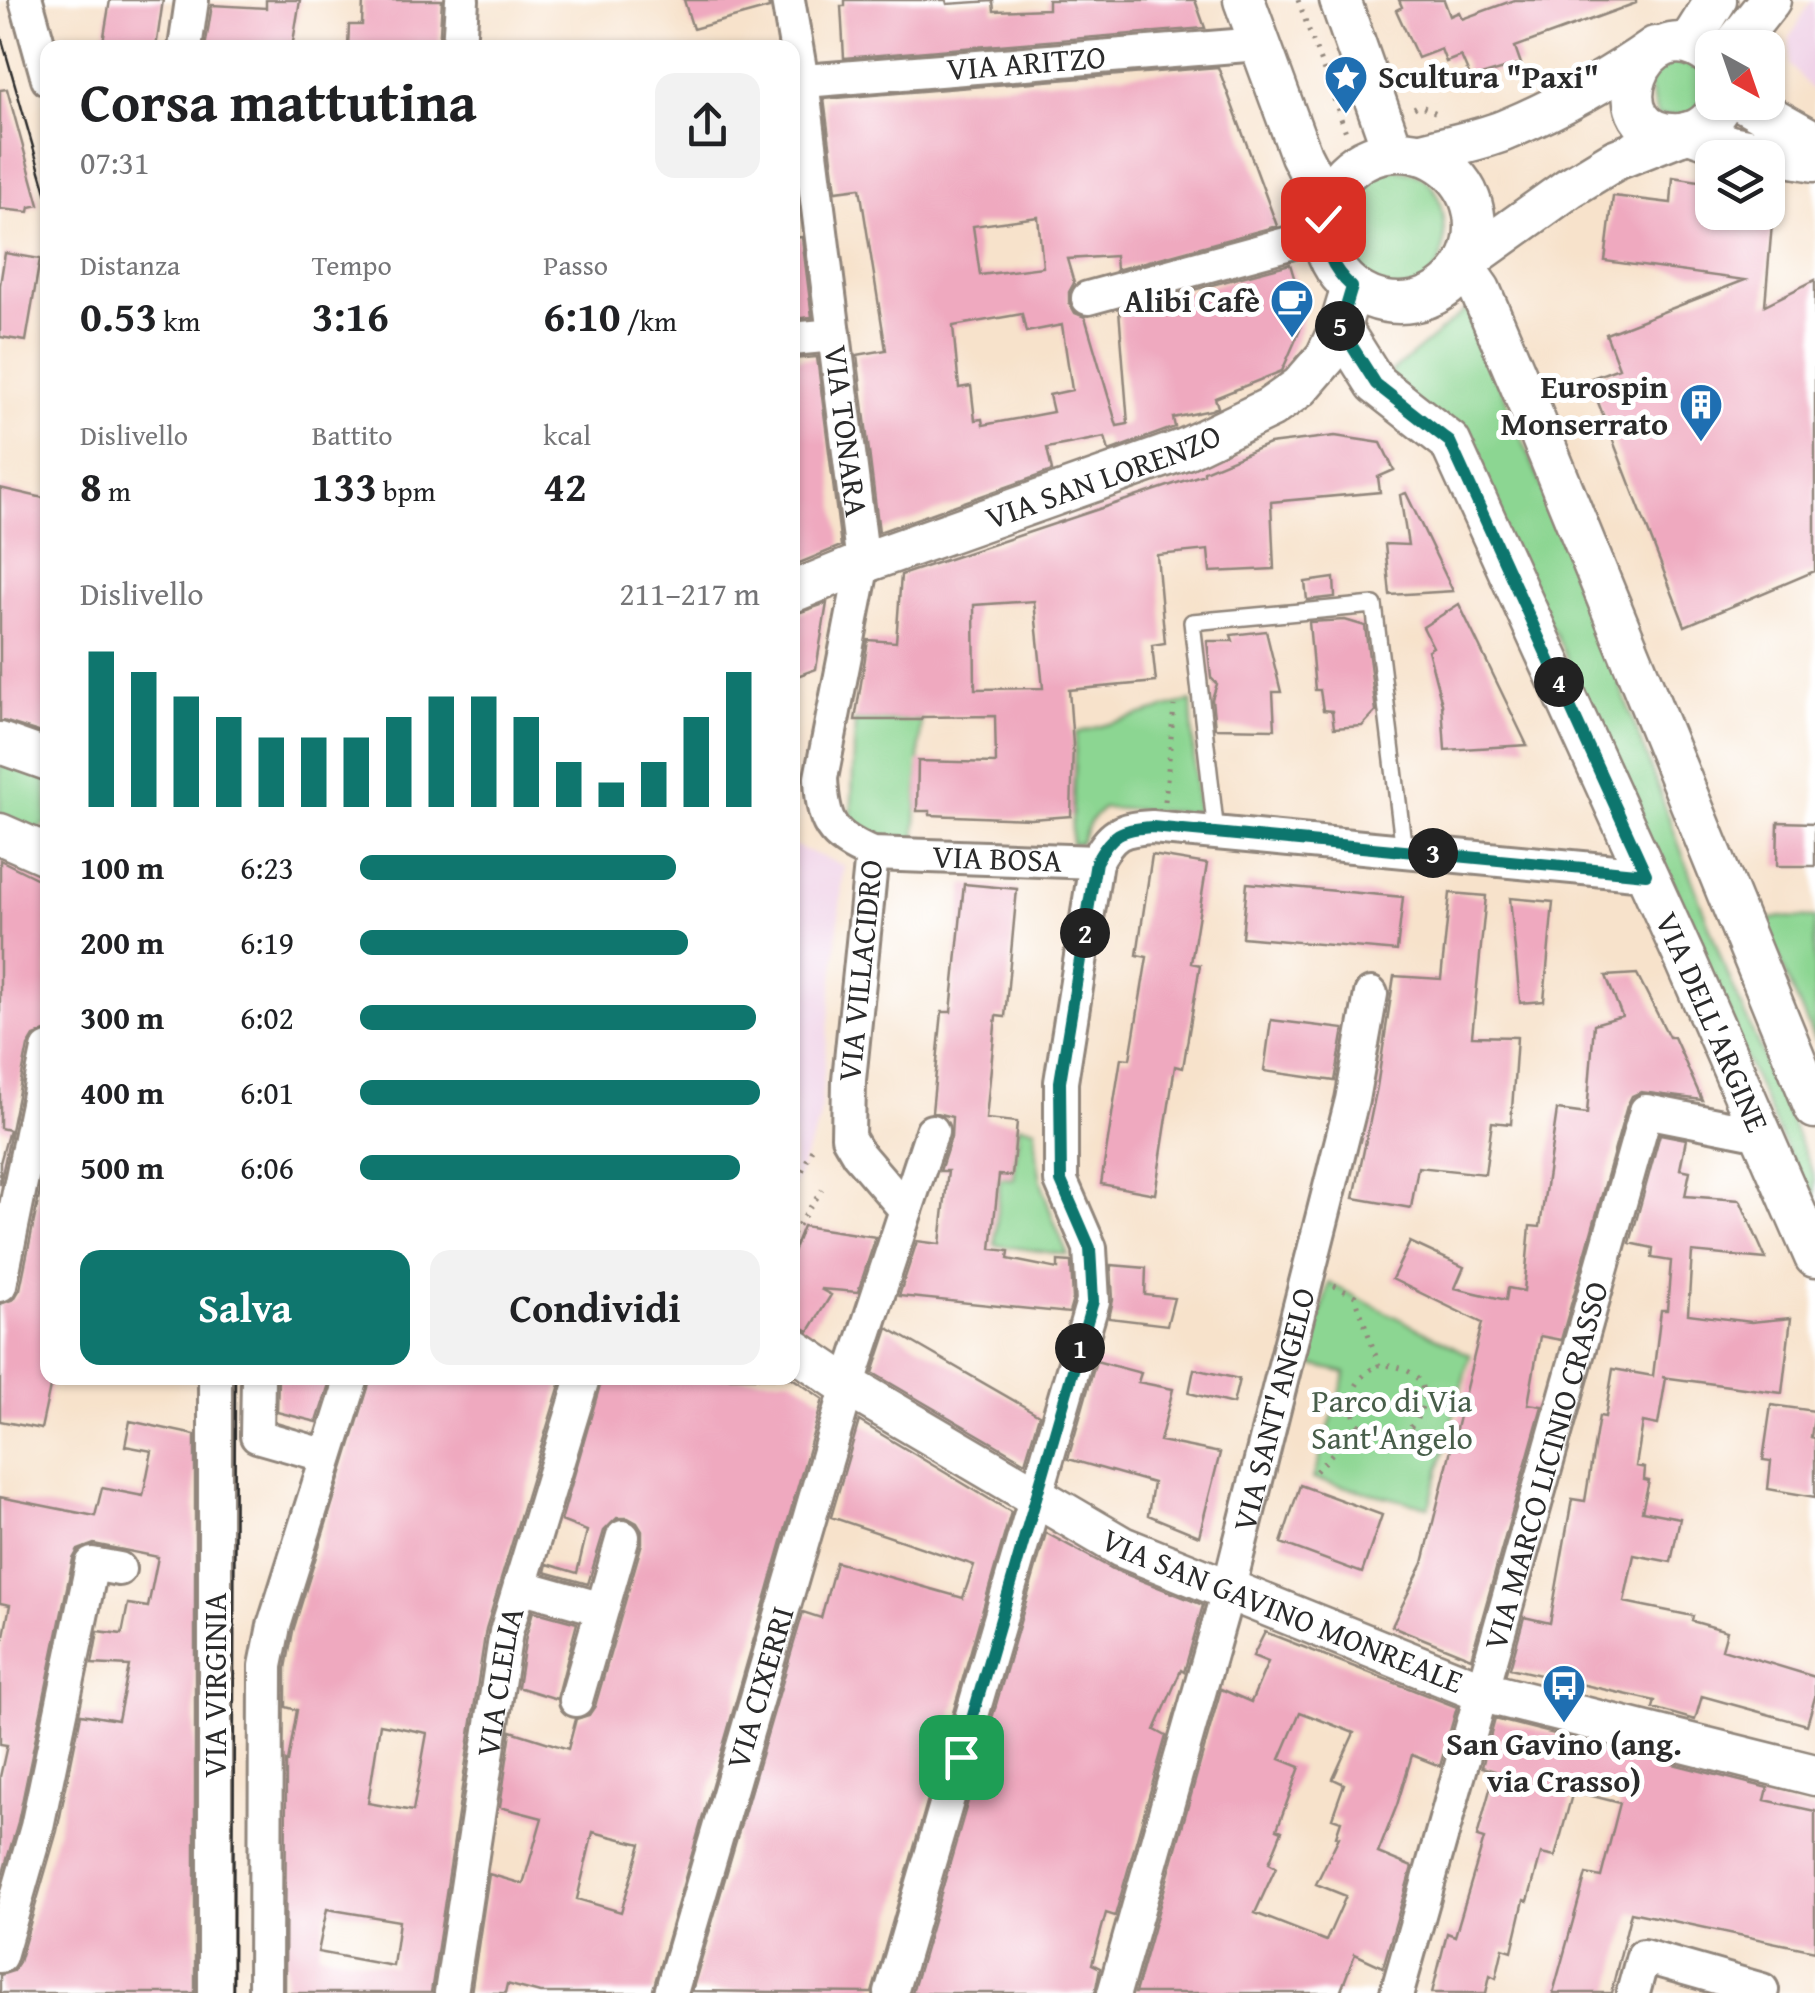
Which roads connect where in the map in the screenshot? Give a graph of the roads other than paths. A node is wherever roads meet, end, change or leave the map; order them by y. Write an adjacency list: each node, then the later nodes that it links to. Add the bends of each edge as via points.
1 (26, 0): 13 (street)
2 (192, 0): 8 (street)
3 (462, 0): 9 (street)
4 (788, 0): 10 (street, VIA TONARA)
5 (1244, 0): 11 (street)
6 (1340, 0): 21 (street)
7 (1716, 0): 12 (street)
8 (186, 40)
9 (460, 40)
10 (792, 40)
11 (1259, 44): 14 (street, VIA ARITZO); 22 (street)
12 (1685, 49): 19 (street, via 1642,59 1634,74 1635,104 1654,127); 21 (street, via 1500,132)
13 (40, 50)
14 (800, 81)
15 (800, 102): 27 (street, VIA TONARA)
16 (1785, 117): 20 (street)
17 (1711, 120): 19 (street)
18 (1772, 120): 20 (street)
19 (1685, 133): 20 (street, via 1730,146); 23 (street, via 1615,160)
20 (1814, 147)
21 (1406, 152): 22 (street, via 1379,154 1352,167); 23 (street, via 1443,165 1468,195 1475,235)
22 (1324, 219): 24 (street, via 1332,264); 25 (street)
23 (1465, 264): 24 (street, via 1449,284 1418,301 1384,302); 42 (street, VIA DELL'ARGINE)
24 (1352, 287): 26 (street, VIA SAN LORENZO)
25 (1088, 298)
26 (1340, 327): 29 (street, VIA SAN LORENZO, via 1300,388 1270,408 1185,449); 39 (street, VIA DELL'ARGINE, via 1376,384 1450,442)
27 (834, 335): 28 (street); 29 (street, VIA TONARA)
28 (800, 338)
29 (863, 563): 30 (street, VIA SAN LORENZO); 37 (street, VIA VILLACIDRO, via 821,778 823,811 843,842)
30 (800, 589)
31 (0, 743): 32 (street)
32 (40, 757)
33 (1216, 833): 35 (street, VIA BOSA); 35 (lane, via 1192,622 1374,605); 38 (street, VIA BOSA, via 1126,829 1107,842)
34 (0, 834): 36 (street)
35 (1404, 851): 39 (street, VIA BOSA)
36 (40, 852)
37 (872, 854): 38 (street, VIA BOSA); 45 (street, VIA VILLACIDRO, via 848,1138)
38 (1096, 862): 55 (street, via 1060,1082 1061,1181 1090,1248 1093,1301)
39 (1646, 874): 44 (street, VIA DELL'ARGINE)
40 (1371, 994): 59 (street, VIA SANT'ANGELO, via 1352,1100)
41 (40, 1089): 47 (street)
42 (1815, 1108)
43 (932, 1131): 45 (street)
44 (1762, 1134): 46 (street, VIA DELL'ARGINE); 61 (street, VIA MARCO LICINIO CRASSO, via 1646,1111)
45 (906, 1210): 53 (street)
46 (1815, 1257)
47 (0, 1285)
48 (800, 1353): 53 (street, VIA SAN GAVINO MONREALE)
49 (215, 1385): 65 (street, VIA VIRGINIA)
50 (258, 1385): 54 (street, via 257,1436)
51 (350, 1385): 54 (street, VIA VIRGINIA)
52 (581, 1385): 58 (street, VIA CLELIA)
53 (848, 1386): 55 (street, VIA SAN GAVINO MONREALE); 68 (street, VIA CIXERRI)
54 (327, 1456): 66 (street, VIA VIRGINIA, via 266,1666)
55 (1037, 1499): 59 (street, VIA SAN GAVINO MONREALE, via 1122,1547); 69 (street)
56 (624, 1536): 60 (street)
57 (118, 1569): 64 (street, via 92,1564 36,1828)
58 (520, 1586): 60 (street); 67 (street, VIA CLELIA, via 506,1632)
59 (1228, 1591): 61 (street, VIA SAN GAVINO MONREALE); 70 (street, VIA SANT'ANGELO)
60 (602, 1608): 62 (street)
61 (1484, 1692): 63 (street, VIA SAN GAVINO MONREALE); 71 (street, VIA MARCO LICINIO CRASSO)
62 (576, 1700)
63 (1815, 1775)
64 (0, 1956)
65 (215, 1993)
66 (265, 1993)
67 (451, 1993)
68 (672, 1993)
69 (891, 1993)
70 (1114, 1993)
71 (1397, 1993)
72 (1634, 1993): 73 (street, via 1643,1956)
73 (1761, 1993)

